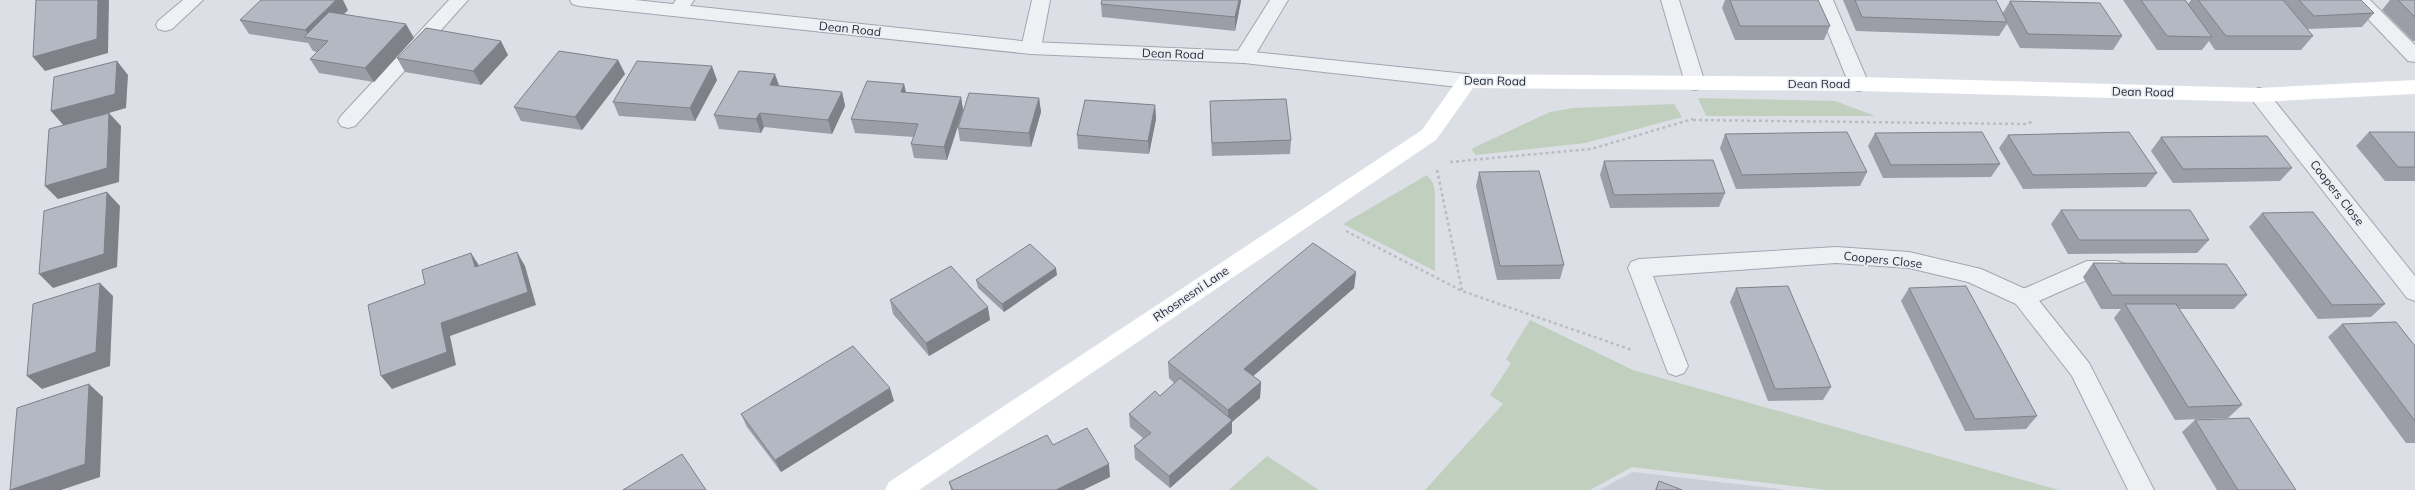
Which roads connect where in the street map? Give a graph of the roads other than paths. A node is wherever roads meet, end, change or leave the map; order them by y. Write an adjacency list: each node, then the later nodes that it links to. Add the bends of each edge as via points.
1 (194, 0): 10 (street)
2 (459, 0): 19 (street)
3 (579, 0): 9 (street, Dean Road)
4 (1040, 0): 11 (street)
5 (1279, 0): 13 (street)
6 (1670, 0): 15 (street)
7 (1824, 0): 16 (street)
8 (2359, 0): 12 (street)
9 (682, 5): 11 (street, Dean Road)
10 (165, 25)
11 (1031, 48): 13 (street, Dean Road)
12 (2415, 56)
13 (1244, 57): 14 (street, Dean Road)
14 (1467, 81): 15 (main road, Dean Road); 24 (main road, Rhosnesni Lane, via 1429,136)
15 (1695, 83): 16 (main road, Dean Road)
16 (1860, 84): 18 (main road, Dean Road)
17 (2415, 87): 18 (main road, Dean Road)
18 (2259, 95): 21 (street, Coopers Close)
19 (348, 121)
20 (2140, 270): 22 (street, via 2087,270)
21 (2415, 292)
22 (2024, 298): 23 (street, Coopers Close, via 1973,275 1909,260 1836,255 1639,268); 25 (street, Coopers Close, via 2082,370)
23 (1676, 366)
24 (898, 490)
25 (2141, 490)

